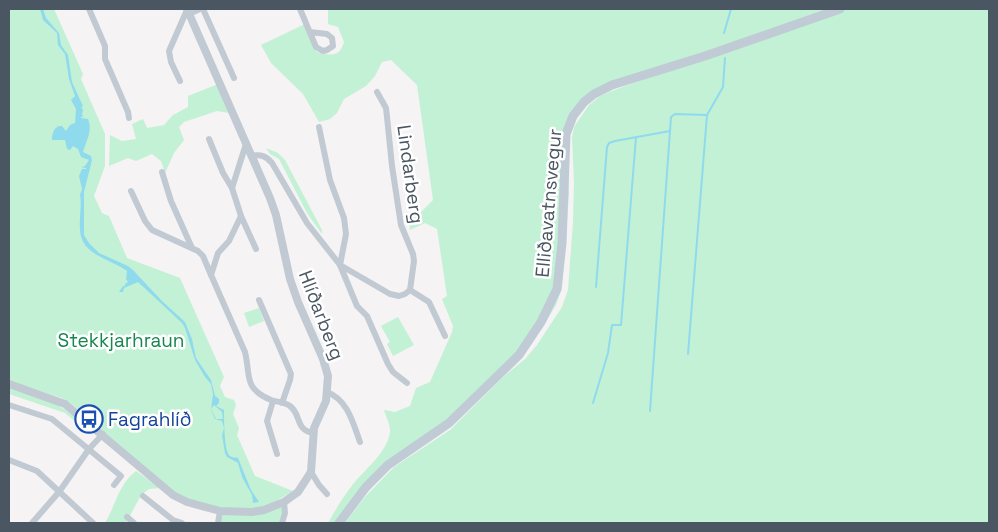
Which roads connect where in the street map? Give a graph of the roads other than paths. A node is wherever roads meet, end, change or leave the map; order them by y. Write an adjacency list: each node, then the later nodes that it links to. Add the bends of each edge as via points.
1 (89, 9): 10 (street)
2 (202, 9): 5 (street); 7 (street)
3 (300, 9): 6 (street)
4 (840, 9): 52 (main road, Elliðavatnsvegur, via 612,85 584,102 573,116 566,134 557,289 542,322 520,355 449,423 388,465)
5 (188, 11): 8 (street, via 169,51); 13 (street, Hlíðarberg)
6 (310, 32)
7 (234, 78)
8 (180, 81)
9 (377, 92): 23 (street, Lindarberg, via 386,108 401,225 413,254)
10 (129, 118)
11 (319, 127): 21 (street, via 330,180 344,218 346,234)
12 (209, 139): 16 (street)
13 (246, 144): 14 (street, Hlíðarberg); 16 (street)
14 (252, 156): 21 (street, via 267,157 272,163 307,223); 28 (street, Hlíðarberg, via 276,215 298,302 323,359)
15 (162, 172): 19 (street)
16 (232, 188): 18 (street)
17 (131, 191): 19 (street, via 152,230)
18 (241, 216): 20 (street); 22 (street, via 218,253)
19 (192, 248): 22 (street, via 202,256)
20 (256, 249)
21 (340, 265): 23 (street, via 390,294 399,296); 26 (street, via 357,306 367,316 388,364)
22 (211, 275): 29 (street, via 245,352 250,381 256,392)
23 (410, 290): 25 (street, via 429,302)
24 (259, 300): 30 (street, via 291,374)
25 (445, 336)
26 (407, 383)
27 (9, 384): 33 (street, Hlíðarberg, via 65,404)
28 (328, 392): 32 (street, Hlíðarberg); 34 (street, via 343,402)
29 (273, 401): 30 (street); 36 (street, via 267,421)
30 (282, 403): 32 (street, via 292,408 302,428)
31 (9, 406): 35 (street, via 52,419)
32 (314, 433): 38 (street, Hlíðarberg)
33 (103, 434): 35 (street); 44 (street, Hlíðarberg, via 173,494 192,504)
34 (360, 442)
35 (89, 449): 39 (street, via 121,476); 40 (street)
36 (277, 454)
37 (9, 460): 40 (street, via 36,472)
38 (311, 472): 41 (street); 43 (street, Hlíðarberg, via 298,492)
39 (114, 485)
40 (59, 492): 46 (street); 47 (street)
41 (327, 494)
42 (144, 496): 49 (street, via 173,520)
43 (284, 502): 44 (street, Hlíðarberg, via 252,512); 51 (street)
44 (220, 511): 50 (street)
45 (127, 518): 48 (street)
46 (32, 523)
47 (93, 523)
48 (134, 523)
49 (182, 523)
50 (218, 523)
51 (282, 523)
52 (338, 523)

